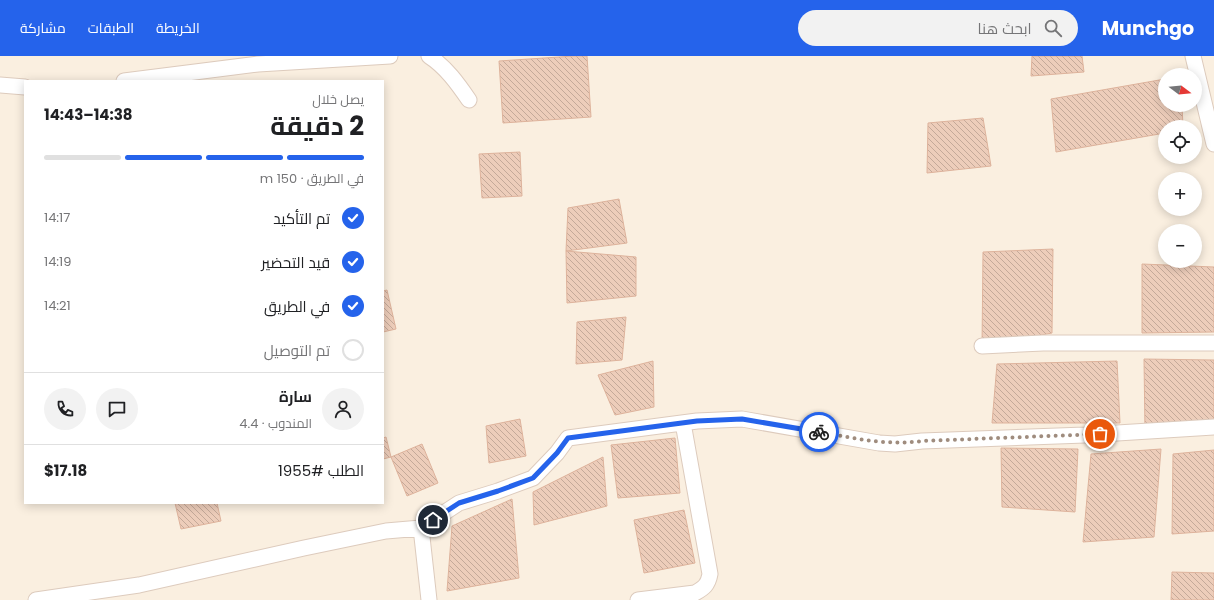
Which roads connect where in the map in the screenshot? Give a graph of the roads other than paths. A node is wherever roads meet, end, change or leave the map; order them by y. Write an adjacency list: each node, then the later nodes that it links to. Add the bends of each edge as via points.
1 (390, 56): 4 (street, via 258,64)
2 (429, 56): 7 (street, via 455,79)
3 (1193, 56): 8 (street)
4 (132, 80)
5 (0, 86): 6 (street)
6 (24, 87)
7 (469, 100)
8 (1214, 144)
9 (1214, 343): 10 (street, via 1044,343)
10 (982, 346)
11 (683, 423): 12 (street, via 742,419 895,444); 13 (street, via 568,438 533,478 459,503); 16 (street, via 710,574 708,583 695,593)
12 (1214, 427)
13 (421, 528): 14 (street, via 379,532 139,585); 15 (street)
14 (36, 600)
15 (429, 600)
16 (638, 600)

